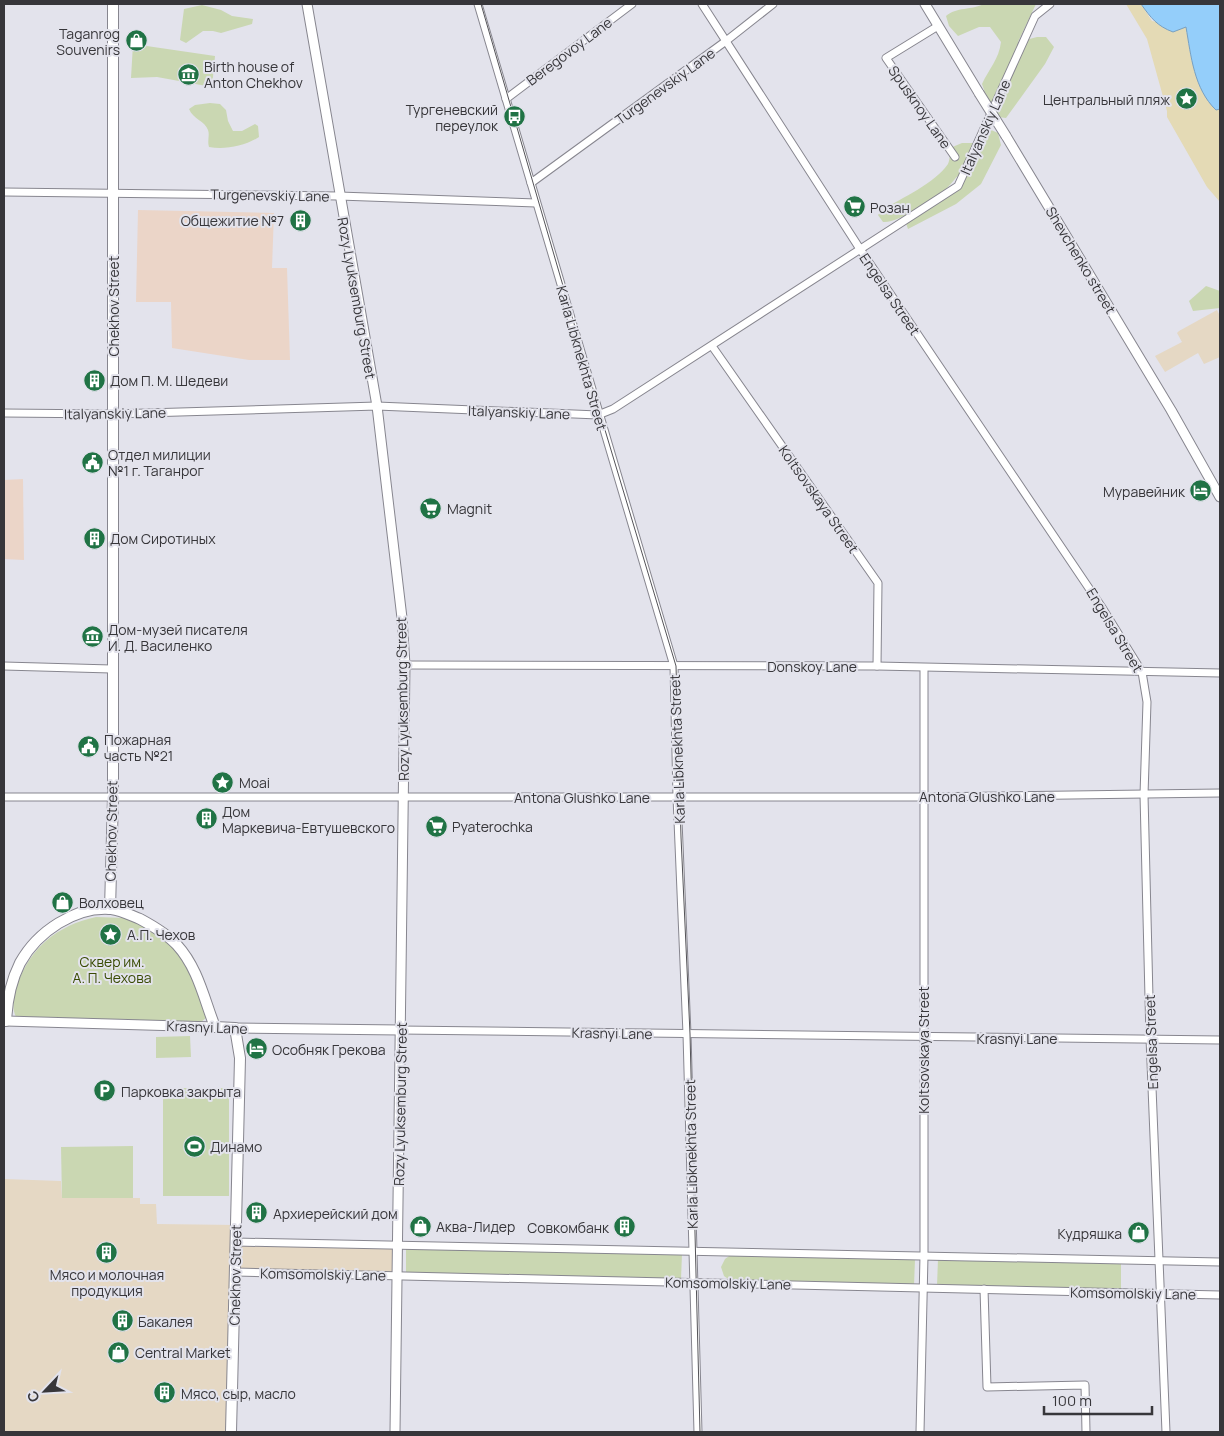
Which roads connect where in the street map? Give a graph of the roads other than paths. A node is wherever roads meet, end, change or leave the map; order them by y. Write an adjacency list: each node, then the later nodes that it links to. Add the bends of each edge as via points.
1 (113, 4): 15 (main road, Chekhov Street)
2 (307, 4): 16 (street, Rozy Lyuksemburg Street)
3 (478, 4): 11 (street, Karla Libknekhta Street)
4 (632, 4): 11 (street, Beregovoy Lane)
5 (702, 4): 10 (street, Engelsa Street)
6 (773, 4): 10 (street, Turgenevskiy Lane)
7 (1050, 4): 18 (street, Italyanskiy Lane, via 1035,16 958,186)
8 (928, 5): 9 (street)
9 (938, 26): 12 (street, Spusknoy Lane, via 886,58); 24 (street, Shevchenko street, bridge, via 1171,410)
10 (726, 41): 13 (street, Turgenevskiy Lane); 18 (street, Engelsa Street)
11 (506, 99): 13 (street, Karla Libknekhta Street)
12 (955, 157)
13 (530, 183): 17 (street, Karla Libknekhta Street)
14 (4, 192): 15 (street, Turgenevskiy Lane)
15 (113, 192): 16 (street, Turgenevskiy Lane); 22 (main road, Chekhov Street)
16 (339, 196): 17 (street, Turgenevskiy Lane); 20 (street, Rozy Lyuksemburg Street)
17 (536, 203): 23 (street, Karla Libknekhta Street)
18 (860, 249): 19 (street, Italyanskiy Lane); 31 (street, Engelsa Street, via 1098,600)
19 (712, 346): 23 (street, Italyanskiy Lane, via 613,409); 28 (street, Koltsovskaya Street, via 878,583)
20 (377, 406): 22 (street, Italyanskiy Lane); 23 (street, Italyanskiy Lane); 25 (street, Rozy Lyuksemburg Street)
21 (4, 414): 22 (street, Italyanskiy Lane)
22 (112, 414): 30 (main road, Chekhov Street)
23 (598, 415): 27 (street, Karla Libknekhta Street)
24 (1220, 497)
25 (405, 665): 27 (street, Donskoy Lane); 39 (street, Rozy Lyuksemburg Street)
26 (4, 666): 30 (street)
27 (674, 666): 28 (street, Donskoy Lane); 38 (street, Karla Libknekhta Street)
28 (877, 666): 29 (street, Donskoy Lane)
29 (924, 668): 31 (street, Donskoy Lane); 35 (street, Koltsovskaya Street)
30 (111, 669): 37 (main road, Chekhov Street)
31 (1142, 672): 32 (street, Donskoy Lane); 34 (street, Engelsa Street, via 1147,702)
32 (1220, 673)
33 (1220, 793): 34 (street, Antona Glushko Lane)
34 (1144, 795): 35 (street, Antona Glushko Lane); 47 (street, Engelsa Street)
35 (924, 796): 38 (street, Antona Glushko Lane); 46 (street, Koltsovskaya Street)
36 (4, 797): 37 (street, Antona Glushko Lane)
37 (112, 797): 39 (street, Antona Glushko Lane); 40 (main road, Chekhov Street)
38 (677, 797): 39 (street, Antona Glushko Lane); 45 (street, Karla Libknekhta Street)
39 (403, 798): 44 (street, Rozy Lyuksemburg Street)
40 (110, 909): 41 (main road, via 81,913 40,937 29,949 14,977); 42 (main road, via 152,925 176,944 194,970)
41 (5, 1021): 42 (street, Krasnyi Lane)
42 (215, 1027): 43 (main road, Krasnyi Lane)
43 (235, 1028): 44 (street, Krasnyi Lane); 49 (main road, Chekhov Street, via 240,1058)
44 (400, 1030): 45 (street, Krasnyi Lane); 50 (street, Rozy Lyuksemburg Street)
45 (688, 1034): 46 (street, Krasnyi Lane); 51 (street, Karla Libknekhta Street)
46 (923, 1038): 47 (street, Krasnyi Lane); 52 (street, Koltsovskaya Street)
47 (1150, 1038): 48 (street, Krasnyi Lane); 53 (street, Engelsa Street)
48 (1220, 1040)
49 (236, 1242): 50 (street); 55 (main road, Chekhov Street)
50 (398, 1245): 51 (street); 56 (street, Rozy Lyuksemburg Street)
51 (693, 1251): 52 (street); 57 (street, Karla Libknekhta Street)
52 (924, 1256): 53 (street); 58 (street, Koltsovskaya Street)
53 (1160, 1261): 54 (street); 60 (street, Engelsa Street)
54 (1220, 1262)
55 (236, 1272): 56 (street, Komsomolskiy Lane); 62 (main road, Chekhov Street)
56 (398, 1276): 57 (street, Komsomolskiy Lane); 63 (street, Rozy Lyuksemburg Street)
57 (693, 1282): 58 (street, Komsomolskiy Lane); 64 (street, Karla Libknekhta Street)
58 (922, 1288): 59 (street, Komsomolskiy Lane); 65 (street, Koltsovskaya Street)
59 (984, 1289): 60 (street, Komsomolskiy Lane); 66 (street, via 988,1387 1085,1385)
60 (1161, 1294): 61 (street, Komsomolskiy Lane); 67 (street, Engelsa Street)
61 (1220, 1295)
62 (231, 1432)
63 (395, 1432)
64 (698, 1432)
65 (920, 1432)
66 (1086, 1432)
67 (1166, 1432)

